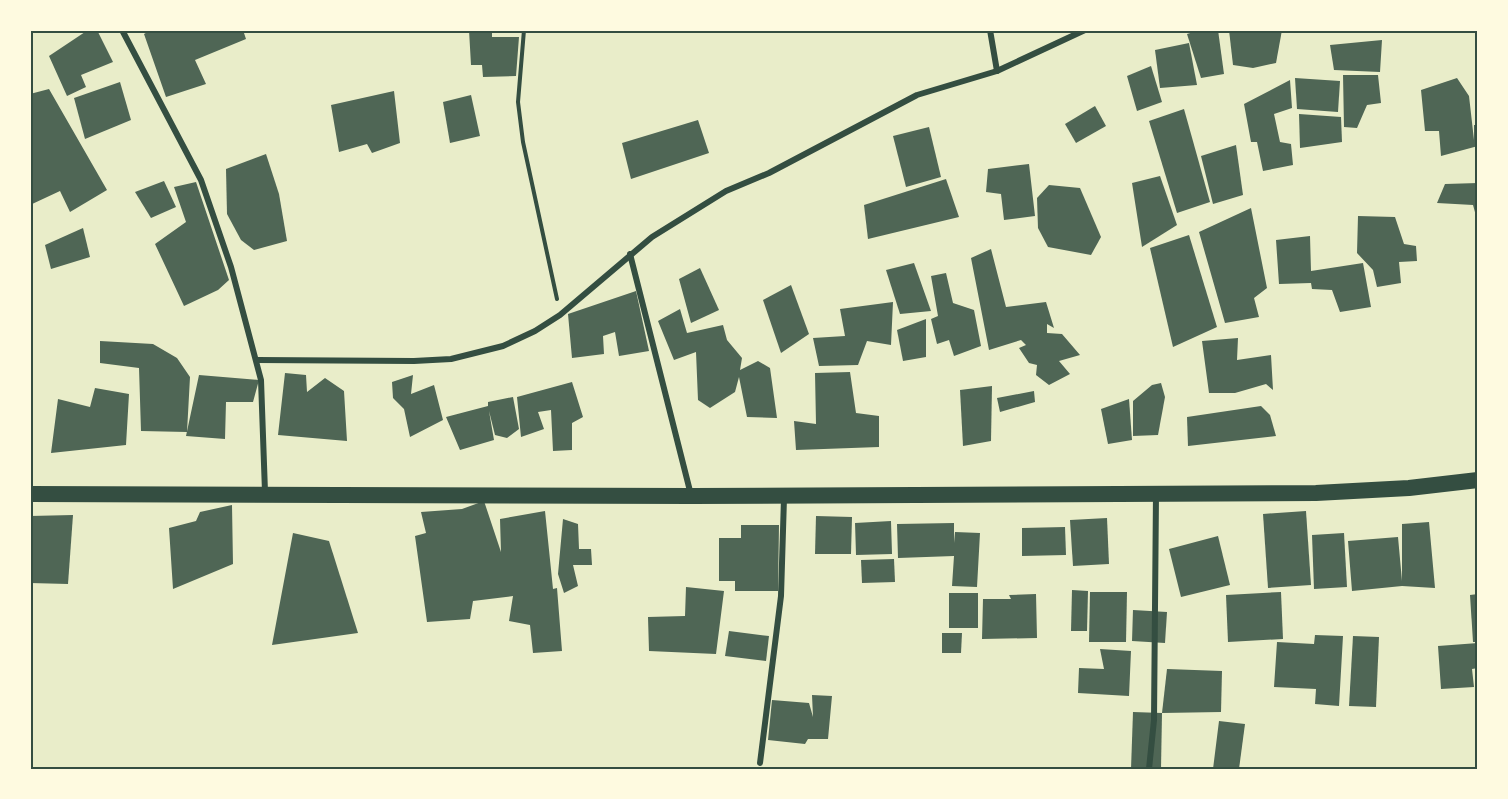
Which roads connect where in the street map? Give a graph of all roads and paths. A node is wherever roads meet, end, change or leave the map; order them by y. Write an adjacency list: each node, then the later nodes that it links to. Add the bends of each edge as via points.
1 (122, 30): 8 (street, via 201,180)
2 (524, 30): 7 (path, via 518,102 523,142)
3 (990, 30): 5 (street)
4 (1085, 30): 5 (street)
5 (997, 71): 6 (street, via 916,95 769,173 726,191 685,214)
6 (630, 254): 7 (street); 14 (street)
7 (560, 315): 8 (street, via 503,346 451,359)
8 (257, 360): 11 (street)
9 (1478, 480): 13 (highway, via 1316,493)
10 (30, 494): 11 (highway)
11 (265, 494): 14 (highway)
12 (784, 494): 13 (highway); 14 (highway); 15 (street, via 781,596)
13 (1156, 494): 16 (street, via 1154,720)
14 (692, 496)
15 (760, 763)
16 (1149, 769)

